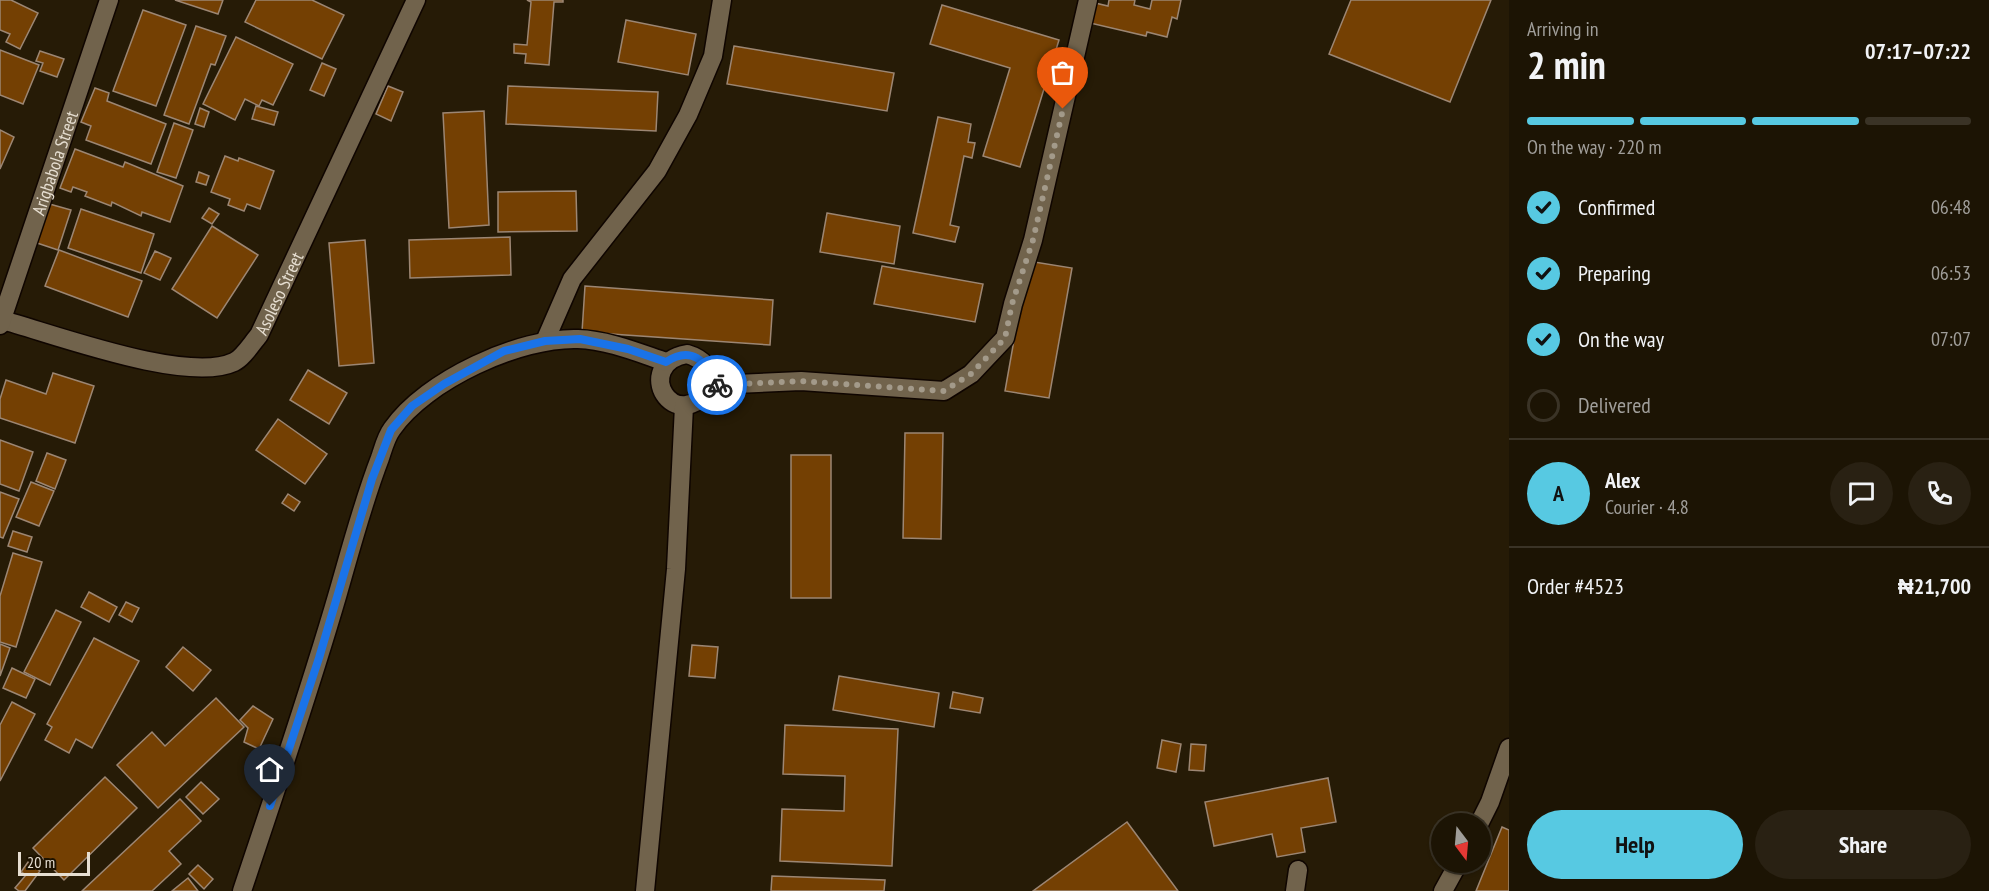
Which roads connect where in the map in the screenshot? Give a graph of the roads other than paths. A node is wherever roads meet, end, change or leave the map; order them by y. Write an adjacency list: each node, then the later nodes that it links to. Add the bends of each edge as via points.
1 (109, 0): 5 (street, Arigbabola Street)
2 (416, 0): 6 (street, Asoleso Street, via 259,335 236,362 207,369 155,363)
3 (722, 0): 7 (street, via 713,56 688,115 657,171 572,279)
4 (1088, 0): 9 (street, via 1033,240 1005,338 971,374 944,391 801,381)
5 (5, 292): 6 (street, Arigbabola Street)
6 (1, 323)
7 (545, 341): 8 (street, via 580,339); 15 (street, via 504,351 444,384 412,406 391,430 372,479 319,658)
8 (666, 362): 9 (street, via 687,354 698,357 707,365); 10 (street, via 660,373 664,395)
9 (713, 386): 10 (street, via 695,404)
10 (684, 406): 16 (street, via 676,568)
11 (1509, 748): 12 (street)
12 (1484, 813)
13 (1298, 870): 17 (street)
14 (1453, 873): 18 (street)
15 (242, 891)
16 (645, 891)
17 (1295, 891)
18 (1443, 891)

